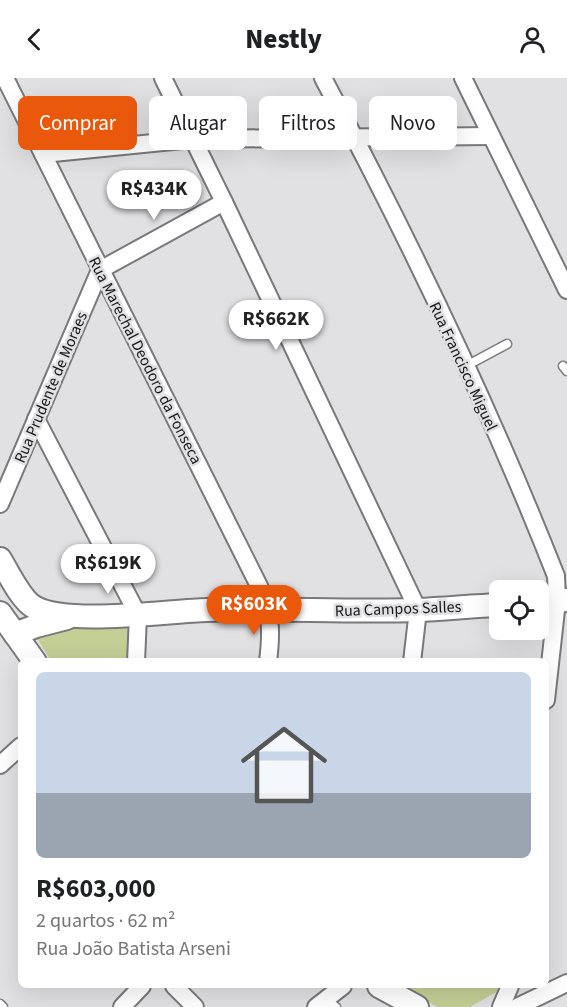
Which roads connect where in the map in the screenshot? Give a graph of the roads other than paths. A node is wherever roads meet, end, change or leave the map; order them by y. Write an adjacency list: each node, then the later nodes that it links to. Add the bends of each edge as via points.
1 (5, 78): 12 (street, Rua Marechal Deodoro da Fonseca)
2 (163, 78): 5 (street)
3 (323, 78): 6 (street, Rua Francisco Miguel)
4 (463, 78): 7 (street)
5 (172, 96)
6 (333, 96)
7 (491, 136): 8 (street); 15 (street)
8 (357, 137)
9 (357, 141): 17 (street, Rua Francisco Miguel)
10 (149, 143): 12 (street)
11 (199, 150): 13 (street)
12 (43, 154): 14 (street, Rua Marechal Deodoro da Fonseca)
13 (225, 202): 14 (street); 24 (street)
14 (100, 270): 18 (street, Rua Prudente de Moraes); 23 (street, Rua Marechal Deodoro da Fonseca)
15 (567, 290)
16 (507, 344): 17 (lane)
17 (466, 366): 21 (street, Rua Francisco Miguel, via 556,576)
18 (36, 419): 19 (street, Rua Prudente de Moraes); 26 (street)
19 (0, 504)
20 (0, 559): 27 (main road, Rua Campos Salles, via 27,602 46,612)
21 (554, 601): 33 (street, Rua Francisco Miguel)
22 (489, 606): 24 (main road, Rua Campos Salles)
23 (269, 610): 24 (main road, Rua Campos Salles); 26 (main road, Rua Campos Salles); 31 (street, Rua Marechal Deodoro da Fonseca, via 272,633)
24 (418, 610): 32 (street)
25 (0, 613): 28 (main road)
26 (138, 615): 27 (main road, Rua Campos Salles); 30 (street)
27 (78, 616): 28 (main road)
28 (15, 634): 29 (main road)
29 (32, 658)
30 (136, 658)
31 (269, 658)
32 (412, 658)
33 (549, 663)
34 (18, 749): 35 (street)
35 (0, 765)
36 (567, 983): 47 (street)
37 (140, 988): 43 (street)
38 (176, 988): 44 (street)
39 (341, 988): 42 (street)
40 (384, 988): 45 (main road)
41 (509, 988): 46 (street)
42 (326, 1004)
43 (122, 1007)
44 (195, 1007)
45 (417, 1007)
46 (501, 1007)
47 (517, 1007)

